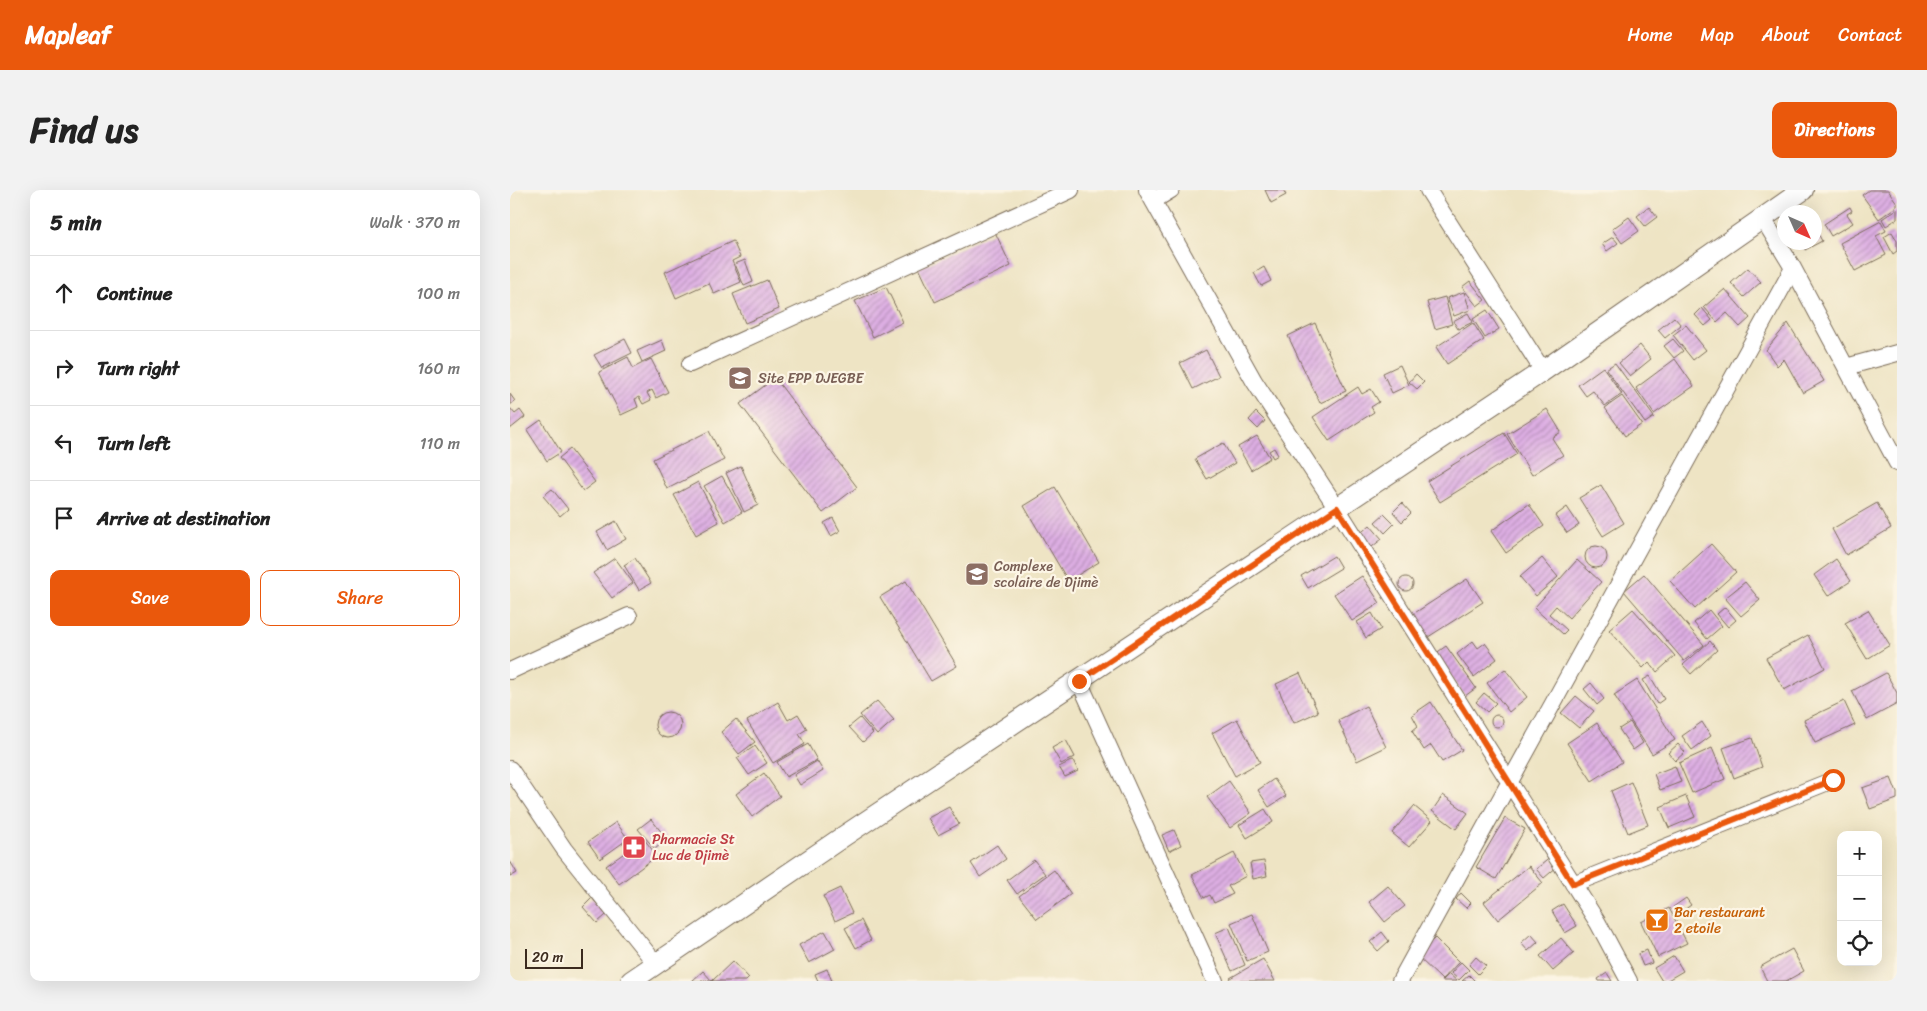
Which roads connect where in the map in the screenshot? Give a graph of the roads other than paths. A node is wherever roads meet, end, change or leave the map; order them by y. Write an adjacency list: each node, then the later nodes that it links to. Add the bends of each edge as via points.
1 (1071, 190): 9 (street)
2 (1171, 190): 5 (street)
3 (1428, 190): 11 (street)
4 (1803, 190): 6 (street)
5 (1150, 195): 13 (street, via 1254,381)
6 (1762, 217): 7 (street); 11 (street)
7 (1793, 268): 10 (street); 19 (street)
8 (1897, 354): 10 (street)
9 (690, 364)
10 (1846, 367): 12 (street)
11 (1544, 370): 13 (street)
12 (1897, 463)
13 (1337, 508): 16 (street); 19 (street)
14 (629, 616): 15 (street)
15 (510, 671)
16 (1079, 681): 21 (street); 23 (street)
17 (510, 769): 21 (street, via 564,849)
18 (1833, 780): 20 (street)
19 (1508, 782): 20 (street); 24 (street)
20 (1573, 884): 25 (street, via 1598,923)
21 (656, 964): 22 (street)
22 (631, 981)
23 (1215, 981)
24 (1400, 981)
25 (1628, 981)

